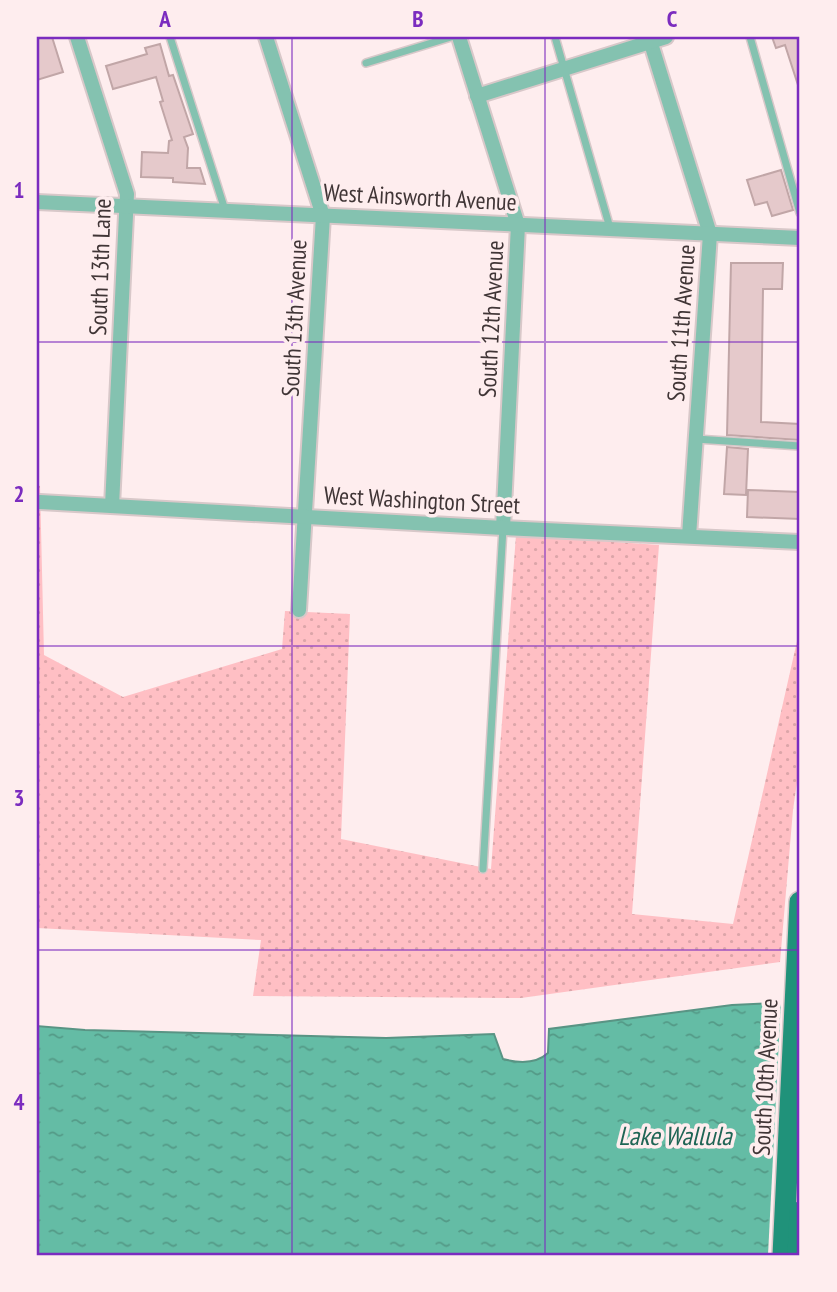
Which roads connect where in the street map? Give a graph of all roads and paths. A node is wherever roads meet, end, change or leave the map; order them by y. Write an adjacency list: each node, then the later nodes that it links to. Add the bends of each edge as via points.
1 (77, 37): 14 (street, South 13th Lane)
2 (170, 37): 15 (lane)
3 (266, 37): 17 (street, South 13th Avenue)
4 (450, 37): 10 (lane)
5 (458, 37): 12 (street, South 12th Avenue)
6 (555, 37): 11 (lane)
7 (666, 37): 9 (street)
8 (750, 37): 16 (lane)
9 (650, 39): 11 (street); 20 (street, South 11th Avenue)
10 (366, 63)
11 (564, 68): 12 (street); 19 (lane)
12 (477, 96): 18 (street, South 12th Avenue)
13 (37, 202): 14 (street, West Ainsworth Avenue)
14 (127, 206): 15 (street, West Ainsworth Avenue); 25 (street, South 13th Lane)
15 (225, 210): 17 (street, West Ainsworth Avenue)
16 (800, 213)
17 (323, 216): 18 (street, West Ainsworth Avenue); 26 (street, South 13th Avenue)
18 (518, 225): 19 (street, West Ainsworth Avenue); 27 (street, South 12th Avenue)
19 (610, 229): 20 (street, West Ainsworth Avenue)
20 (710, 234): 21 (street, West Ainsworth Avenue); 22 (street, South 11th Avenue)
21 (800, 238)
22 (696, 439): 23 (lane); 28 (street, South 11th Avenue)
23 (800, 446)
24 (40, 502): 25 (street, West Washington Street)
25 (112, 506): 26 (street, West Washington Street)
26 (306, 516): 27 (street, West Washington Street); 30 (street, South 13th Avenue)
27 (503, 528): 28 (street, West Washington Street); 31 (lane)
28 (689, 536): 29 (street, West Washington Street)
29 (800, 542)
30 (299, 610)
31 (483, 869)
32 (800, 902): 33 (main road, South 10th Avenue)
33 (799, 927): 35 (main road, South 10th Avenue)
34 (800, 1212): 36 (main road)
35 (783, 1255)
36 (798, 1255)

